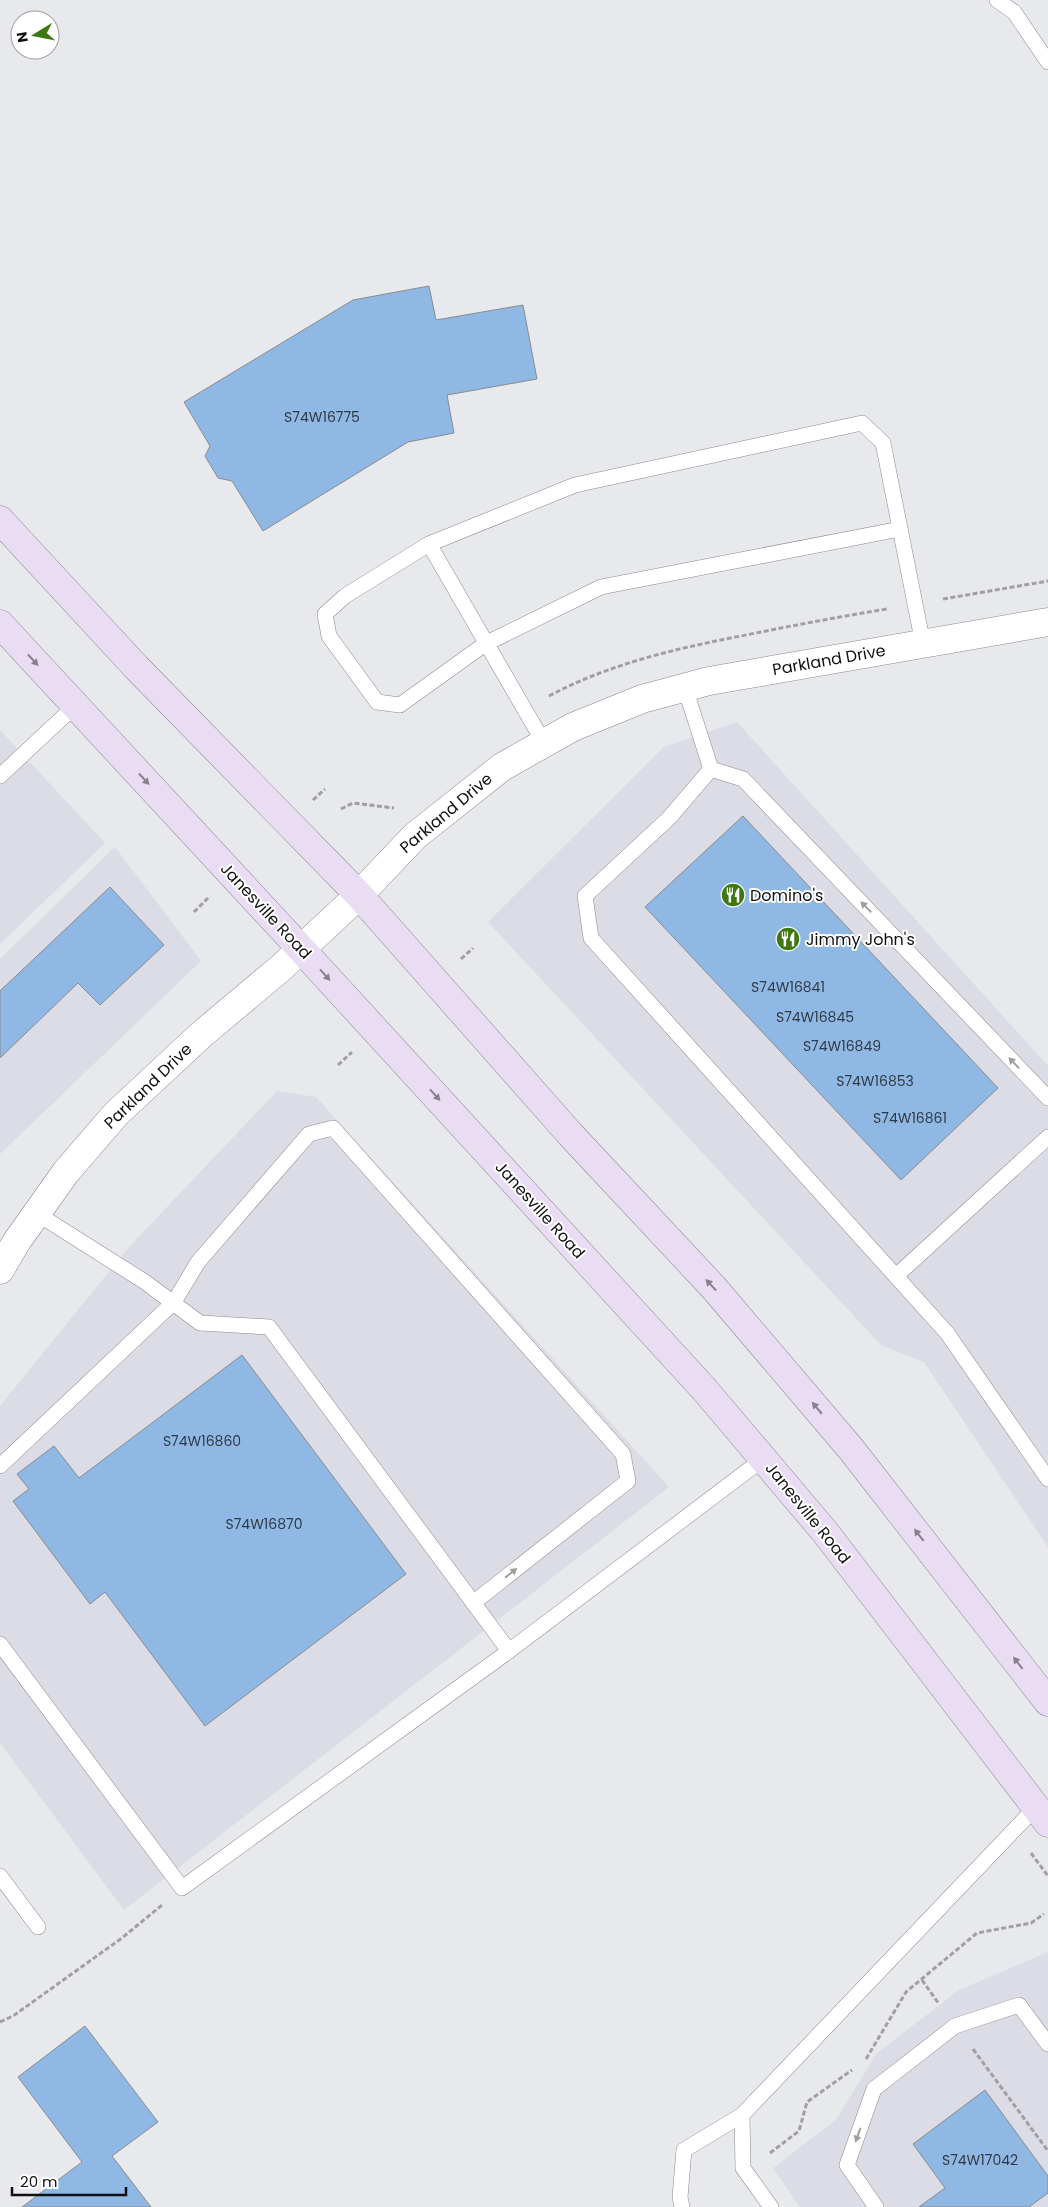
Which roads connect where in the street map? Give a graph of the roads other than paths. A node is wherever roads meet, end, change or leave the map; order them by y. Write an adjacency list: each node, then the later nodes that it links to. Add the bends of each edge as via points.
1 (997, 0): 2 (lane, via 1014,12)
2 (1048, 62)
3 (0, 520): 15 (main road, via 137,668)
4 (900, 529): 5 (lane, via 883,443 862,423 576,485); 8 (lane, via 601,587); 9 (lane)
5 (429, 544): 8 (lane); 8 (lane, via 344,596 325,614 329,636 377,702 400,705)
6 (1048, 622): 9 (street, Parkland Drive)
7 (0, 624): 11 (main road, Janesville Road, one-way to 11)
8 (485, 644): 12 (lane)
9 (923, 644): 10 (street, Parkland Drive, via 709,681)
10 (685, 688): 12 (street, Parkland Drive, via 642,699 573,727); 13 (lane)
11 (76, 706): 14 (lane); 16 (main road, Janesville Road, one-way to 16)
12 (544, 743): 15 (street, Parkland Drive, via 502,767 415,836)
13 (711, 769): 17 (lane, one-way to 13, via 743,779); 21 (lane, via 669,818 585,896 591,938)
14 (0, 776)
15 (359, 895): 16 (street, Parkland Drive); 29 (main road, one-way to 15, via 851,1449 733,1310 570,1134)
16 (301, 949): 19 (street, Parkland Drive, via 116,1114); 23 (main road, Janesville Road, one-way to 23, via 704,1389)
17 (1048, 1098)
18 (1048, 1137): 21 (lane)
19 (36, 1213): 20 (street, Parkland Drive); 22 (lane)
20 (0, 1270)
21 (896, 1276): 25 (lane, via 947,1333)
22 (174, 1302): 24 (lane); 26 (lane, via 200,1323 269,1327); 26 (lane, one-way to 22, via 628,1481 623,1454 333,1128 309,1134 198,1262)
23 (763, 1459): 28 (lane); 30 (main road, Janesville Road, via 825,1532)
24 (0, 1466)
25 (1048, 1479)
26 (473, 1603): 28 (lane)
27 (0, 1644): 28 (lane, via 182,1888)
28 (509, 1651)
29 (1048, 1702)
30 (1044, 1809): 34 (lane)
31 (0, 1876): 32 (lane)
32 (38, 1927)
33 (1048, 2044): 37 (lane, one-way to 37, via 1019,2005 956,2026 874,2089 847,2165)
34 (742, 2115): 35 (lane, via 684,2150); 36 (lane, via 743,2168)
35 (682, 2207)
36 (771, 2207)
37 (876, 2207)

